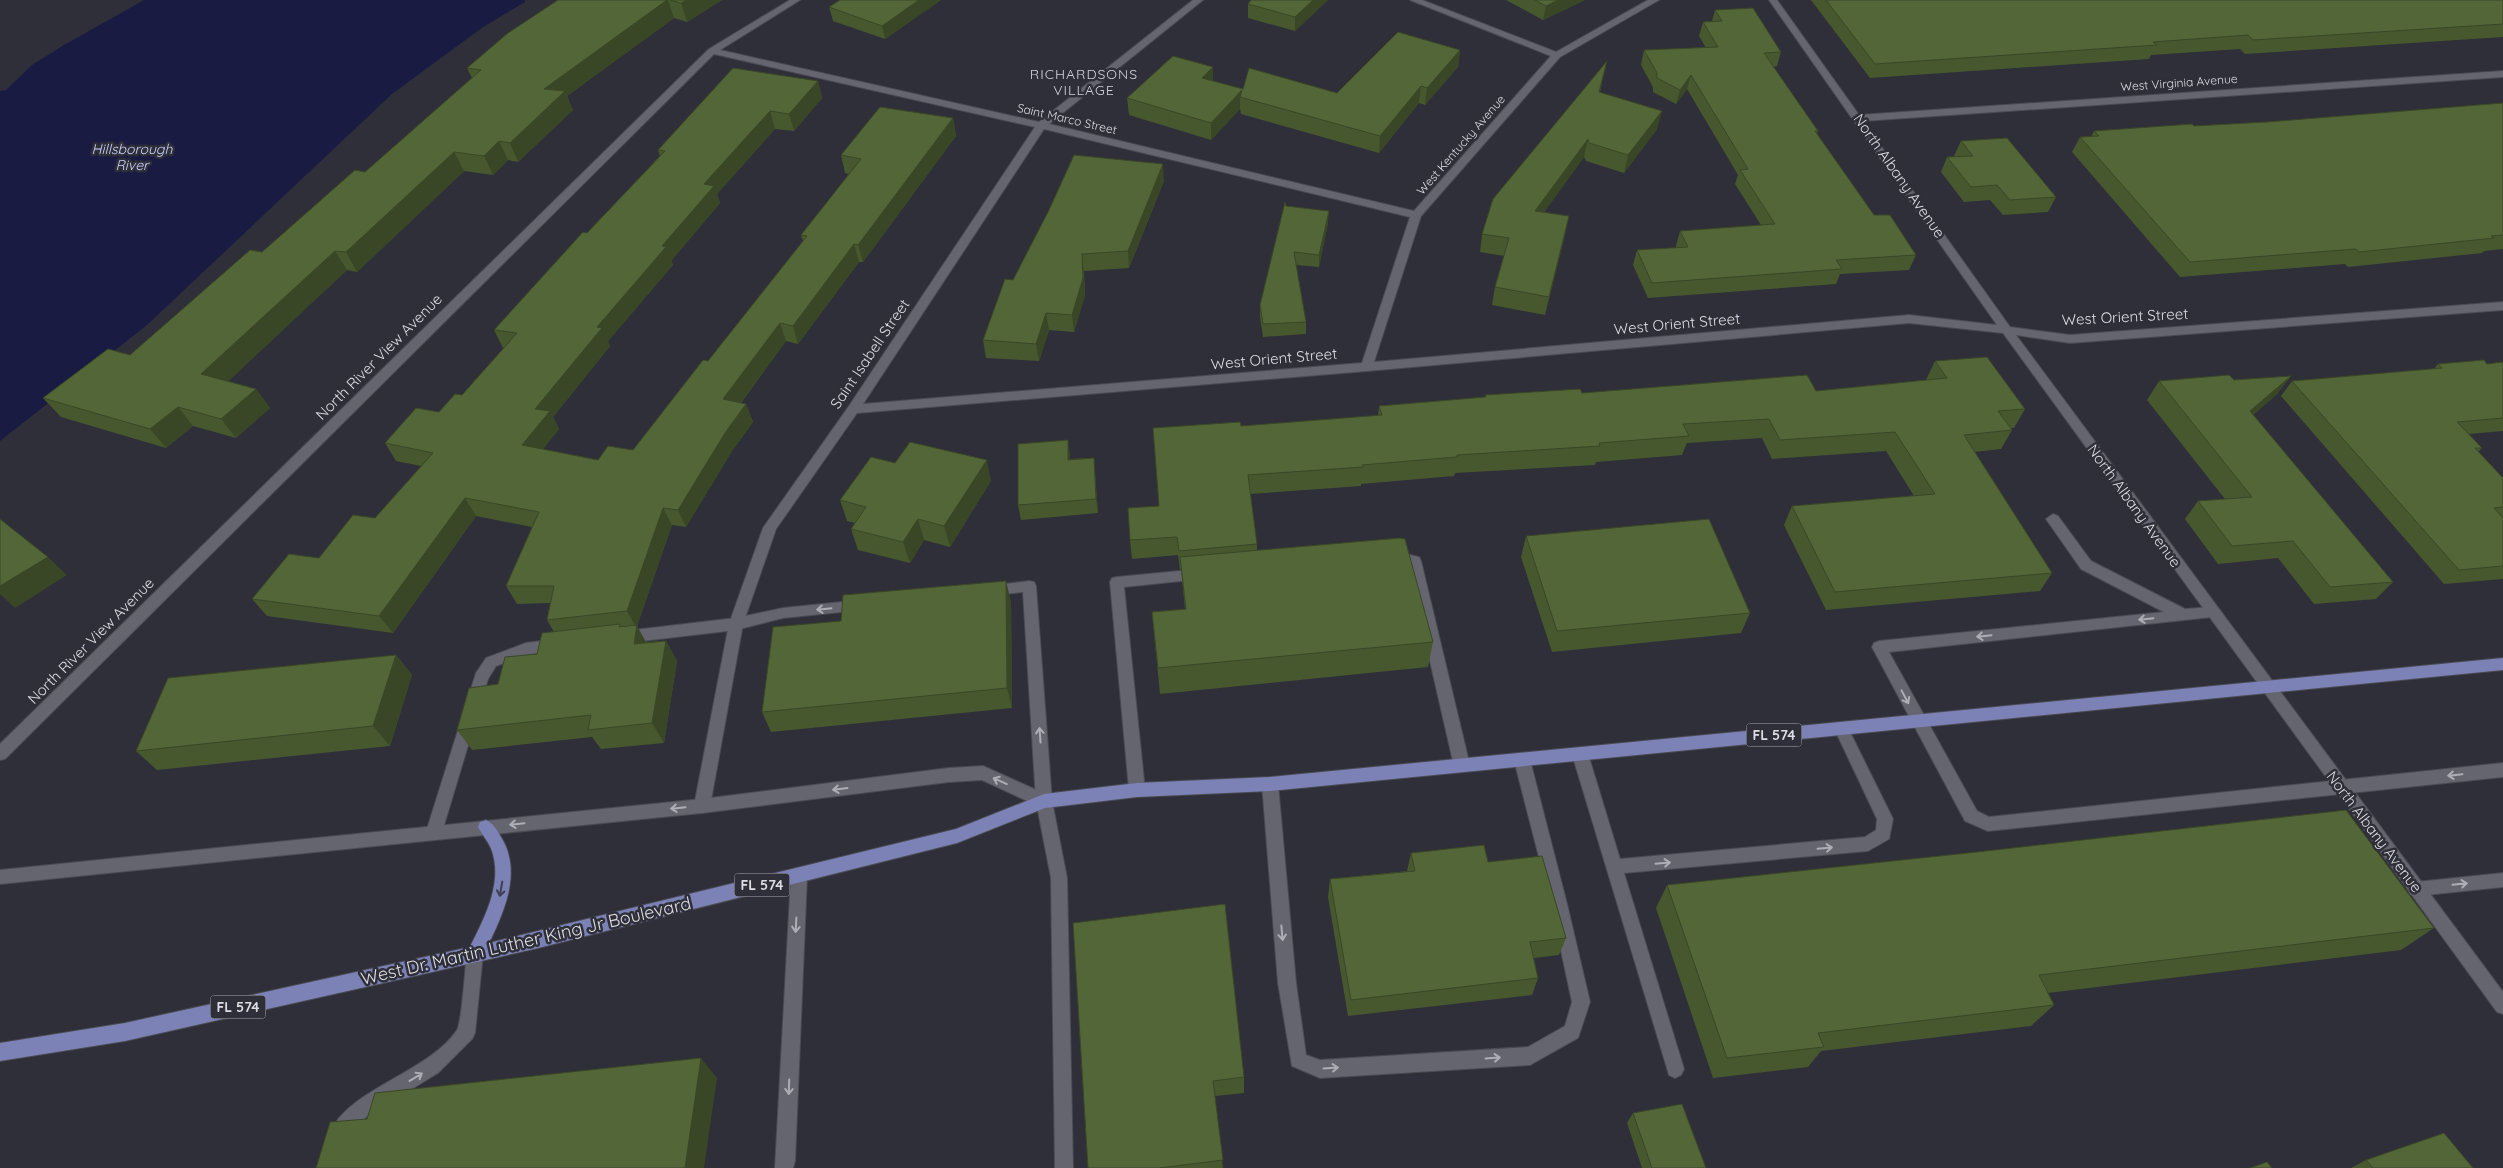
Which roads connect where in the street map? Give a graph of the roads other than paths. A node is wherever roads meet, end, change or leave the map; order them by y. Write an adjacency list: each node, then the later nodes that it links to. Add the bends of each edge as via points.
1 (796, 0): 6 (street, North River View Avenue)
2 (1199, 0): 10 (street, Saint Isabell Street)
3 (1414, 0): 7 (street)
4 (1655, 0): 7 (street, West Kentucky Avenue)
5 (1774, 0): 9 (street, North Albany Avenue)
6 (712, 50): 10 (street, Saint Marco Street); 30 (street, North River View Avenue)
7 (1557, 55): 11 (street, West Kentucky Avenue)
8 (2503, 74): 9 (street, West Virginia Avenue)
9 (1858, 118): 13 (street, North Albany Avenue)
10 (1041, 125): 11 (street, Saint Marco Street); 15 (street, Saint Isabell Street)
11 (1416, 215): 14 (street, West Kentucky Avenue)
12 (2503, 306): 13 (street, West Orient Street, via 2070,339)
13 (2008, 331): 14 (street, West Orient Street, via 1909,320); 21 (street, North Albany Avenue)
14 (1367, 368): 15 (street, West Orient Street)
15 (853, 408): 23 (street, Saint Isabell Street, via 770,528)
16 (2053, 519): 22 (street, via 2086,565)
17 (1382, 556): 33 (street, via 1414,561)
18 (1215, 573): 37 (street, via 1117,582)
19 (970, 593): 38 (street, one-way to 19, via 1029,586)
20 (872, 604): 23 (street, one-way to 23, via 783,613)
21 (2212, 612): 22 (street); 27 (street, North Albany Avenue)
22 (2184, 615): 28 (street, one-way to 28, via 1879,646)
23 (736, 624): 24 (street); 39 (street, Saint Isabell Street)
24 (612, 639)
25 (574, 643): 41 (street, via 526,649 491,662 481,677)
26 (2503, 664): 27 (main road, FL 574)
27 (2266, 686): 28 (main road, FL 574); 36 (street, North Albany Avenue)
28 (1918, 721): 29 (main road, FL 574); 36 (street, via 1971,816 1988,824)
29 (1841, 728): 31 (main road, FL 574); 42 (street, one-way to 29, via 1868,844 1884,834 1885,819)
30 (0, 754)
31 (1580, 754): 32 (main road, FL 574); 42 (street)
32 (1522, 760): 33 (main road, FL 574); 35 (street, one-way to 32, via 1287,983 1298,1060 1320,1069 1530,1056 1572,1032 1581,1002)
33 (1462, 766): 35 (main road, FL 574)
34 (2503, 770): 36 (street, one-way to 36)
35 (1270, 784): 37 (main road, FL 574)
36 (2340, 787): 46 (street, North Albany Avenue)
37 (1137, 790): 38 (main road, FL 574)
38 (1044, 801): 39 (street, one-way to 39, via 983,774 948,775); 43 (main road, West Dr. Martin Luther King Jr Boulevard / FL 574, via 957,836); 53 (street, via 1059,878)
39 (702, 806): 40 (street, one-way to 40)
40 (486, 827): 41 (street); 47 (main road, one-way to 47, via 500,850 503,882 497,910)
41 (434, 832): 44 (street)
42 (1614, 867): 50 (street)
43 (799, 876): 47 (main road, West Dr. Martin Luther King Jr Boulevard / FL 574); 52 (street, one-way to 52)
44 (0, 877)
45 (2503, 880): 46 (street, one-way to 45)
46 (2416, 889): 48 (street, North Albany Avenue)
47 (475, 954): 49 (main road, West Dr. Martin Luther King Jr Boulevard / FL 574, via 125,1032); 51 (street, one-way to 47, via 360,1112 432,1068 466,1033)
48 (2503, 1006)
49 (0, 1052)
50 (1675, 1069)
51 (330, 1143)
52 (784, 1168)
53 (1064, 1168)

